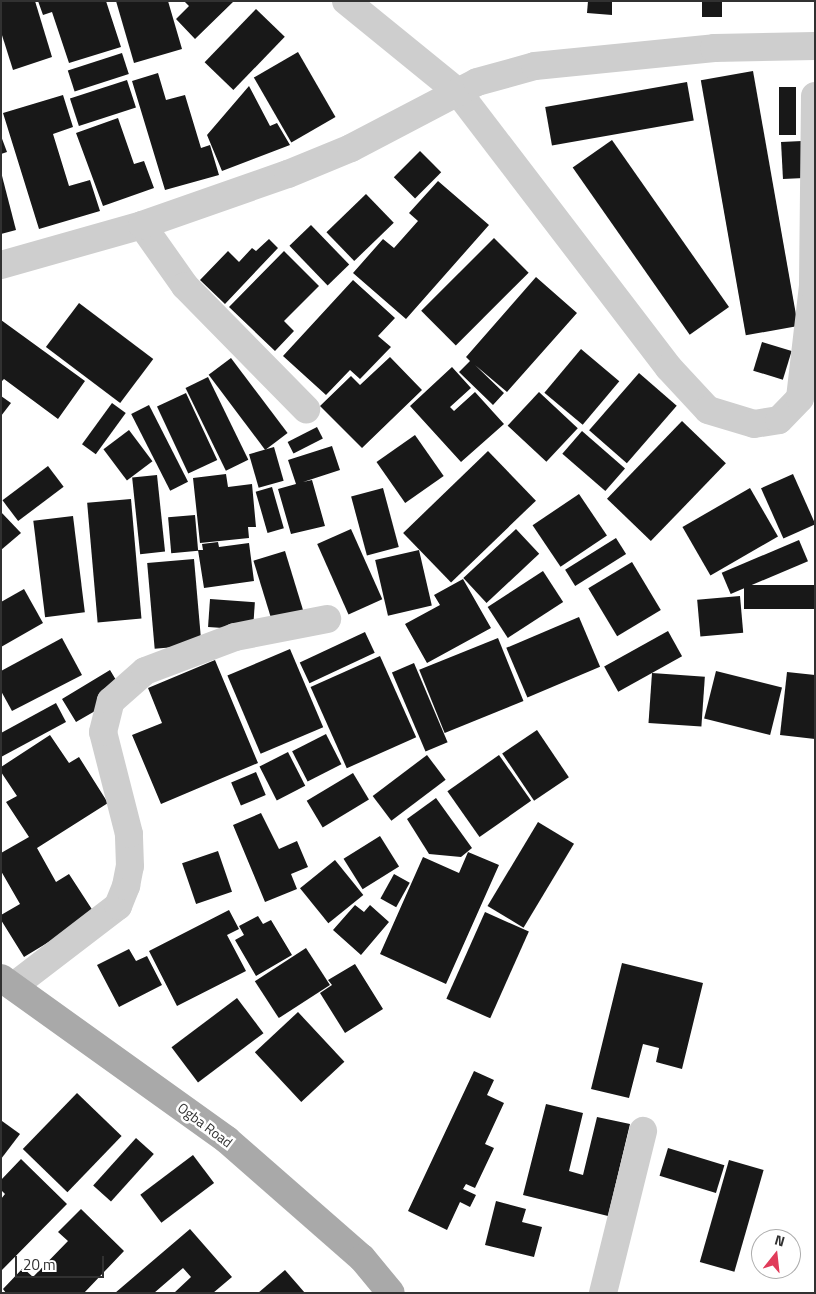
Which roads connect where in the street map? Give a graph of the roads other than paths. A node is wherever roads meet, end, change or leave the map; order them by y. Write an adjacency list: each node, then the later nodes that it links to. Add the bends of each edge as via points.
1 (346, 1): 3 (street)
2 (815, 46): 3 (street, via 714,48 535,66 477,82)
3 (458, 92): 4 (street, via 669,368 708,410 754,424 779,420 800,398 814,286); 5 (street, via 351,148 288,174)
4 (815, 96)
5 (142, 225): 6 (street); 7 (street, via 185,286)
6 (1, 265)
7 (306, 409)
8 (328, 619): 9 (street, via 235,637 145,671 110,701 103,732 129,834 130,866 126,886 118,906)
9 (8, 982): 11 (main road, Ogba Road, via 227,1140 362,1258)
10 (643, 1131): 12 (street)
11 (391, 1293)
12 (603, 1293)

